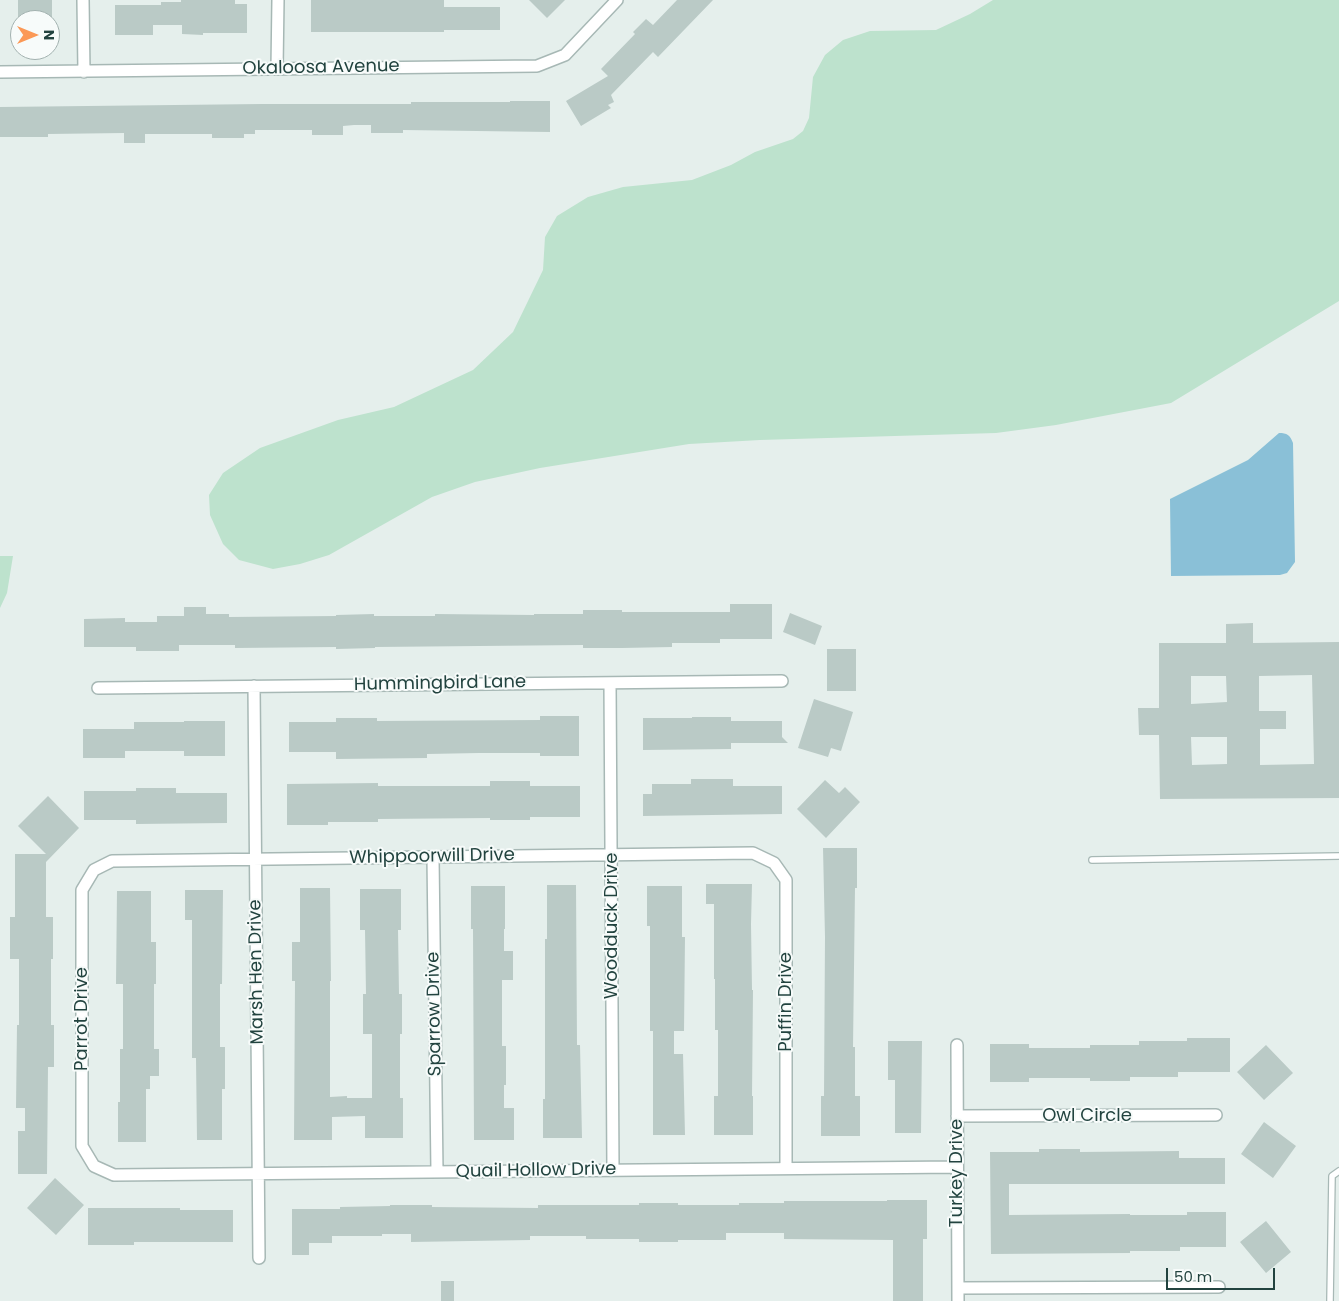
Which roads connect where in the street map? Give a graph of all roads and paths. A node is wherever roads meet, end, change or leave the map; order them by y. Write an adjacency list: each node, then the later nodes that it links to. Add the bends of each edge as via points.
1 (83, 0): 6 (street)
2 (278, 0): 4 (street)
3 (613, 1): 4 (street, Okaloosa Avenue, via 565,56 537,66)
4 (277, 68): 6 (street, Okaloosa Avenue)
5 (0, 72): 6 (street, Okaloosa Avenue)
6 (84, 72)
7 (782, 681): 8 (street, Hummingbird Lane)
8 (610, 683): 9 (street, Hummingbird Lane); 12 (street, Woodduck Drive)
9 (254, 686): 10 (street, Hummingbird Lane); 15 (street, Marsh Hen Drive)
10 (98, 688)
11 (753, 853): 12 (street, Whippoorwill Drive); 22 (street, Puffin Drive, via 774,863 786,880)
12 (611, 854): 14 (street, Whippoorwill Drive); 23 (street, Woodduck Drive)
13 (1339, 856): 16 (lane)
14 (433, 857): 15 (street, Whippoorwill Drive); 25 (street, Sparrow Drive)
15 (256, 859): 17 (street, Whippoorwill Drive); 26 (street, Marsh Hen Drive)
16 (1092, 860)
17 (112, 861): 27 (street, Parrot Drive, via 94,870 82,890 82,1146 94,1166)
18 (957, 1044): 20 (street, Turkey Drive)
19 (1216, 1115): 20 (street, Owl Circle)
20 (957, 1116): 21 (street, Turkey Drive)
21 (957, 1166): 22 (street, Quail Hollow Drive); 29 (street, Turkey Drive)
22 (786, 1168): 23 (street, Quail Hollow Drive)
23 (614, 1170): 25 (street, Quail Hollow Drive)
24 (1339, 1171): 32 (lane, via 1332,1176)
25 (437, 1172): 26 (street, Quail Hollow Drive)
26 (258, 1174): 27 (street, Quail Hollow Drive); 28 (street, Marsh Hen Drive)
27 (114, 1175)
28 (259, 1258)
29 (958, 1288): 30 (street); 31 (street, Turkey Drive)
30 (1219, 1288)
31 (958, 1301)
32 (1330, 1301)

